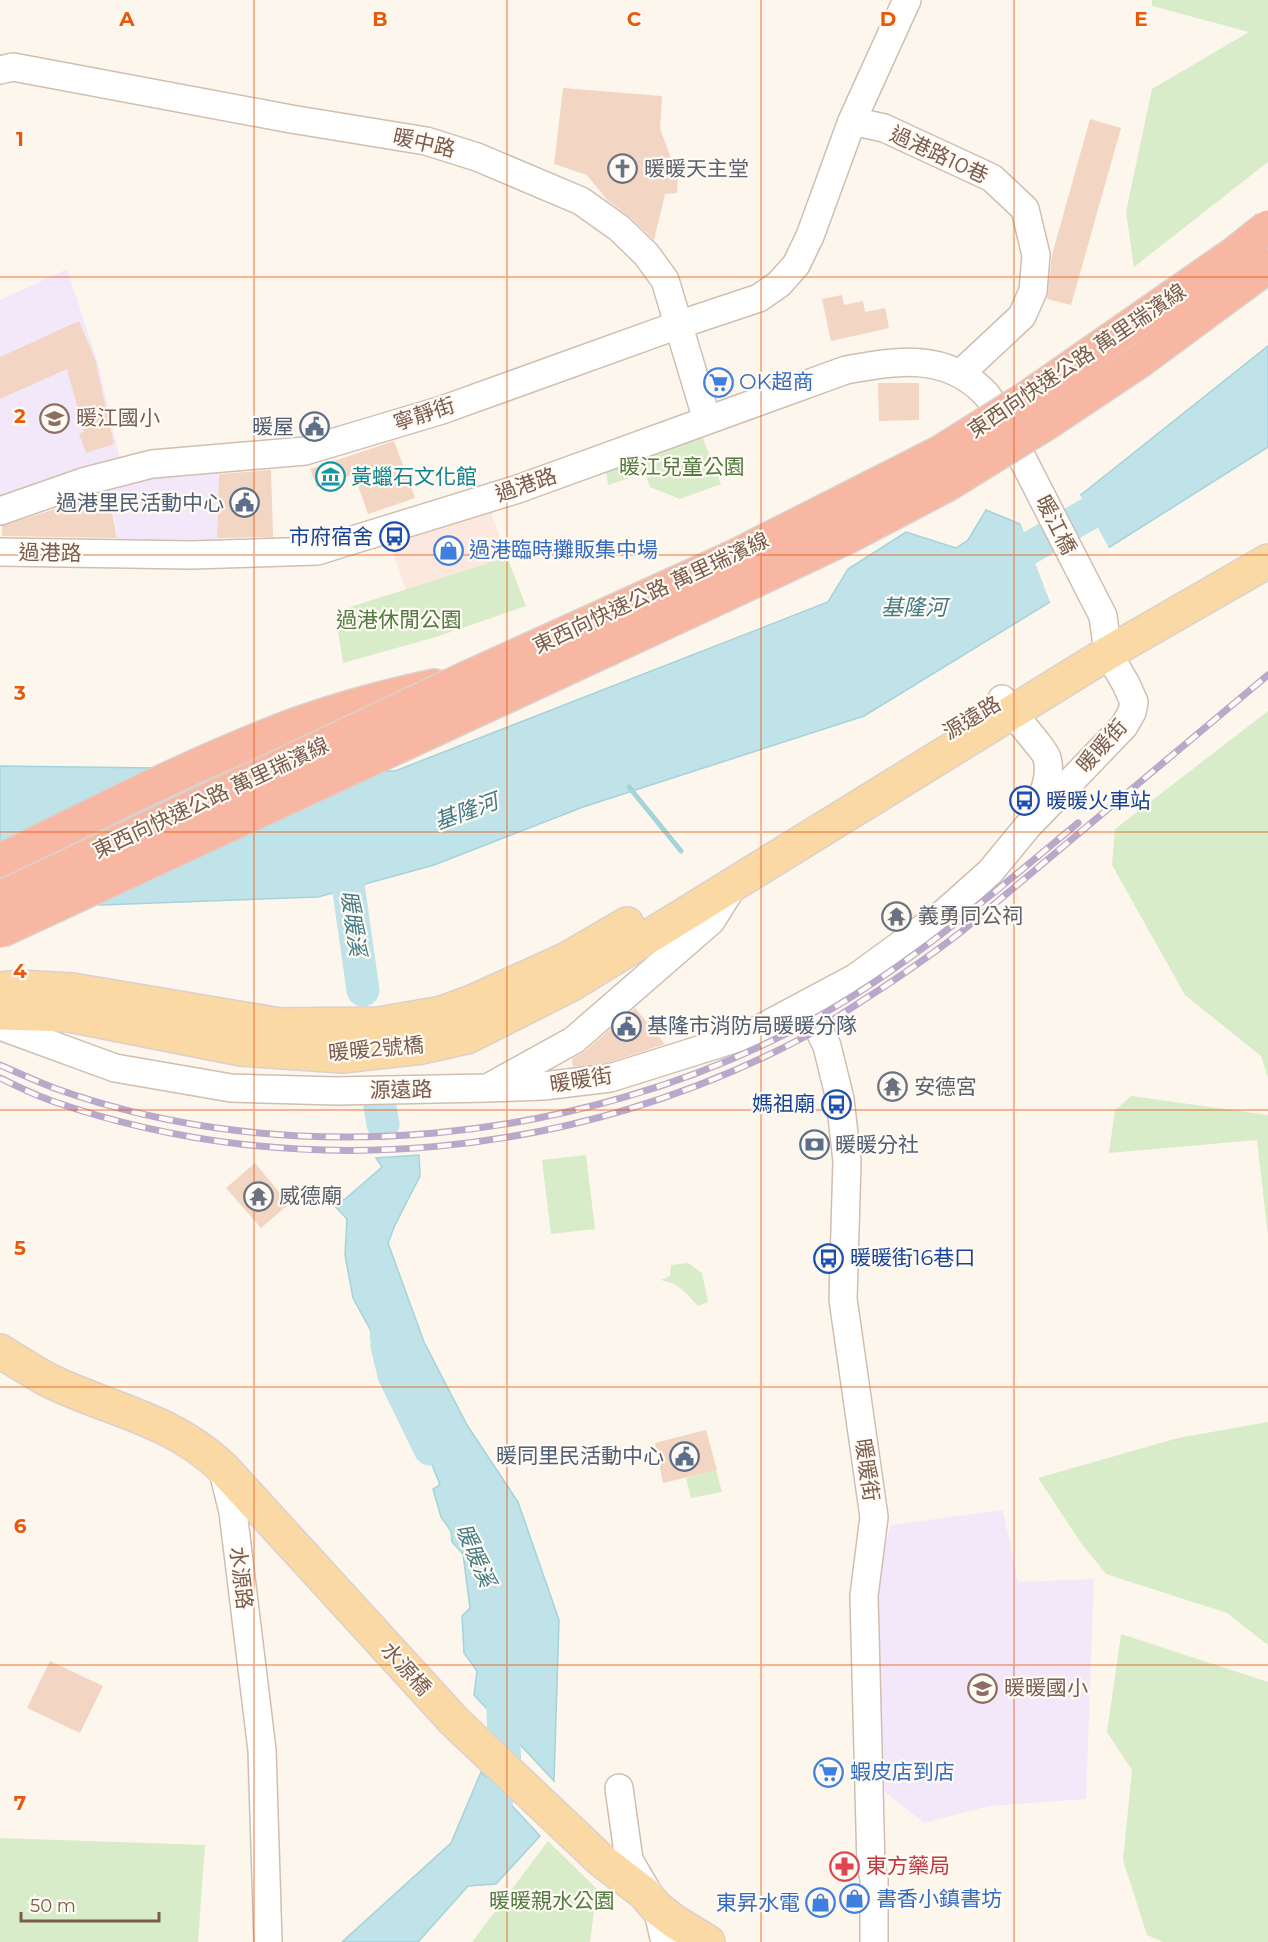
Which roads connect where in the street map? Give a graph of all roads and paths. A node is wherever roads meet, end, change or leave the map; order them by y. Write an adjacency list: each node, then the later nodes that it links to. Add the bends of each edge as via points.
1 (907, 0): 3 (street)
2 (0, 70): 7 (street, 暖中路, via 13,68 426,141 477,157 582,201 619,228 665,280)
3 (852, 121): 7 (street, 寧靜街, via 796,265 759,298); 8 (street, 過港路10巷, via 884,128 992,178 1025,209 1036,255 1034,291 1022,316)
4 (1268, 227): 16 (highway, 東西向快速公路 萬里瑞濱線, bridge, via 1037,391 941,452 734,557)
5 (1268, 241): 10 (street)
6 (1268, 266): 23 (highway, 東西向快速公路 萬里瑞濱線, bridge, via 1138,362 1045,424 948,484 849,536)
7 (678, 325): 9 (street, 暖中路); 11 (street, 寧靜街, via 442,410 305,451 152,464 86,481)
8 (960, 374): 9 (street, 過港路, via 942,365 921,362 846,370); 10 (street, 過港路, via 984,392)
9 (707, 420): 13 (street, 過港路, via 518,489 317,550 192,555)
10 (1009, 434): 15 (street, 暖江橋)
11 (0, 511)
12 (1268, 539): 15 (main road, 源遠路)
13 (0, 552)
14 (1268, 561): 15 (main road, 源遠路)
15 (1106, 635): 17 (main road, 源遠路); 18 (street, 暖暖街, via 1134,702 1132,712 1124,726)
16 (465, 679): 19 (highway, bridge, via 385,697 298,724 186,771); 21 (highway, 東西向快速公路 萬里瑞濱線, bridge)
17 (1006, 706): 18 (street, 暖暖街, via 1047,756 1045,791); 20 (main road, 源遠路); 22 (main road, 源遠路, via 709,877)
18 (1027, 826): 25 (street, 暖暖街, via 990,872 944,913 855,978)
19 (0, 861)
20 (735, 884): 22 (main road, 源遠路); 28 (street, 源遠路, via 711,921 574,1040)
21 (0, 897)
22 (680, 905): 24 (main road, 暖暖2號橋, via 472,1002 442,1013 379,1024 280,1025 72,990); 26 (main road, 暖暖2號橋, via 572,984 467,1037 422,1047 342,1056 241,1049 69,1015)
23 (0, 931)
24 (0, 989)
25 (807, 1005): 28 (street, 暖暖街, via 750,1034 610,1078); 36 (street, 暖暖街, via 827,1046 840,1099 847,1161 843,1299 874,1517 864,1596)
26 (0, 1013)
27 (0, 1026): 28 (street, 源遠路, via 115,1068 231,1088)
28 (487, 1088)
29 (0, 1352): 30 (main road, via 49,1380 166,1427 203,1449)
30 (222, 1467): 32 (main road, 水源橋, via 455,1722); 33 (street, 水源路, via 233,1512 262,1750)
31 (619, 1788): 32 (street, via 629,1860)
32 (657, 1908): 34 (street); 35 (main road, 水源橋)
33 (268, 1942)
34 (665, 1942)
35 (708, 1942)
36 (874, 1942)

